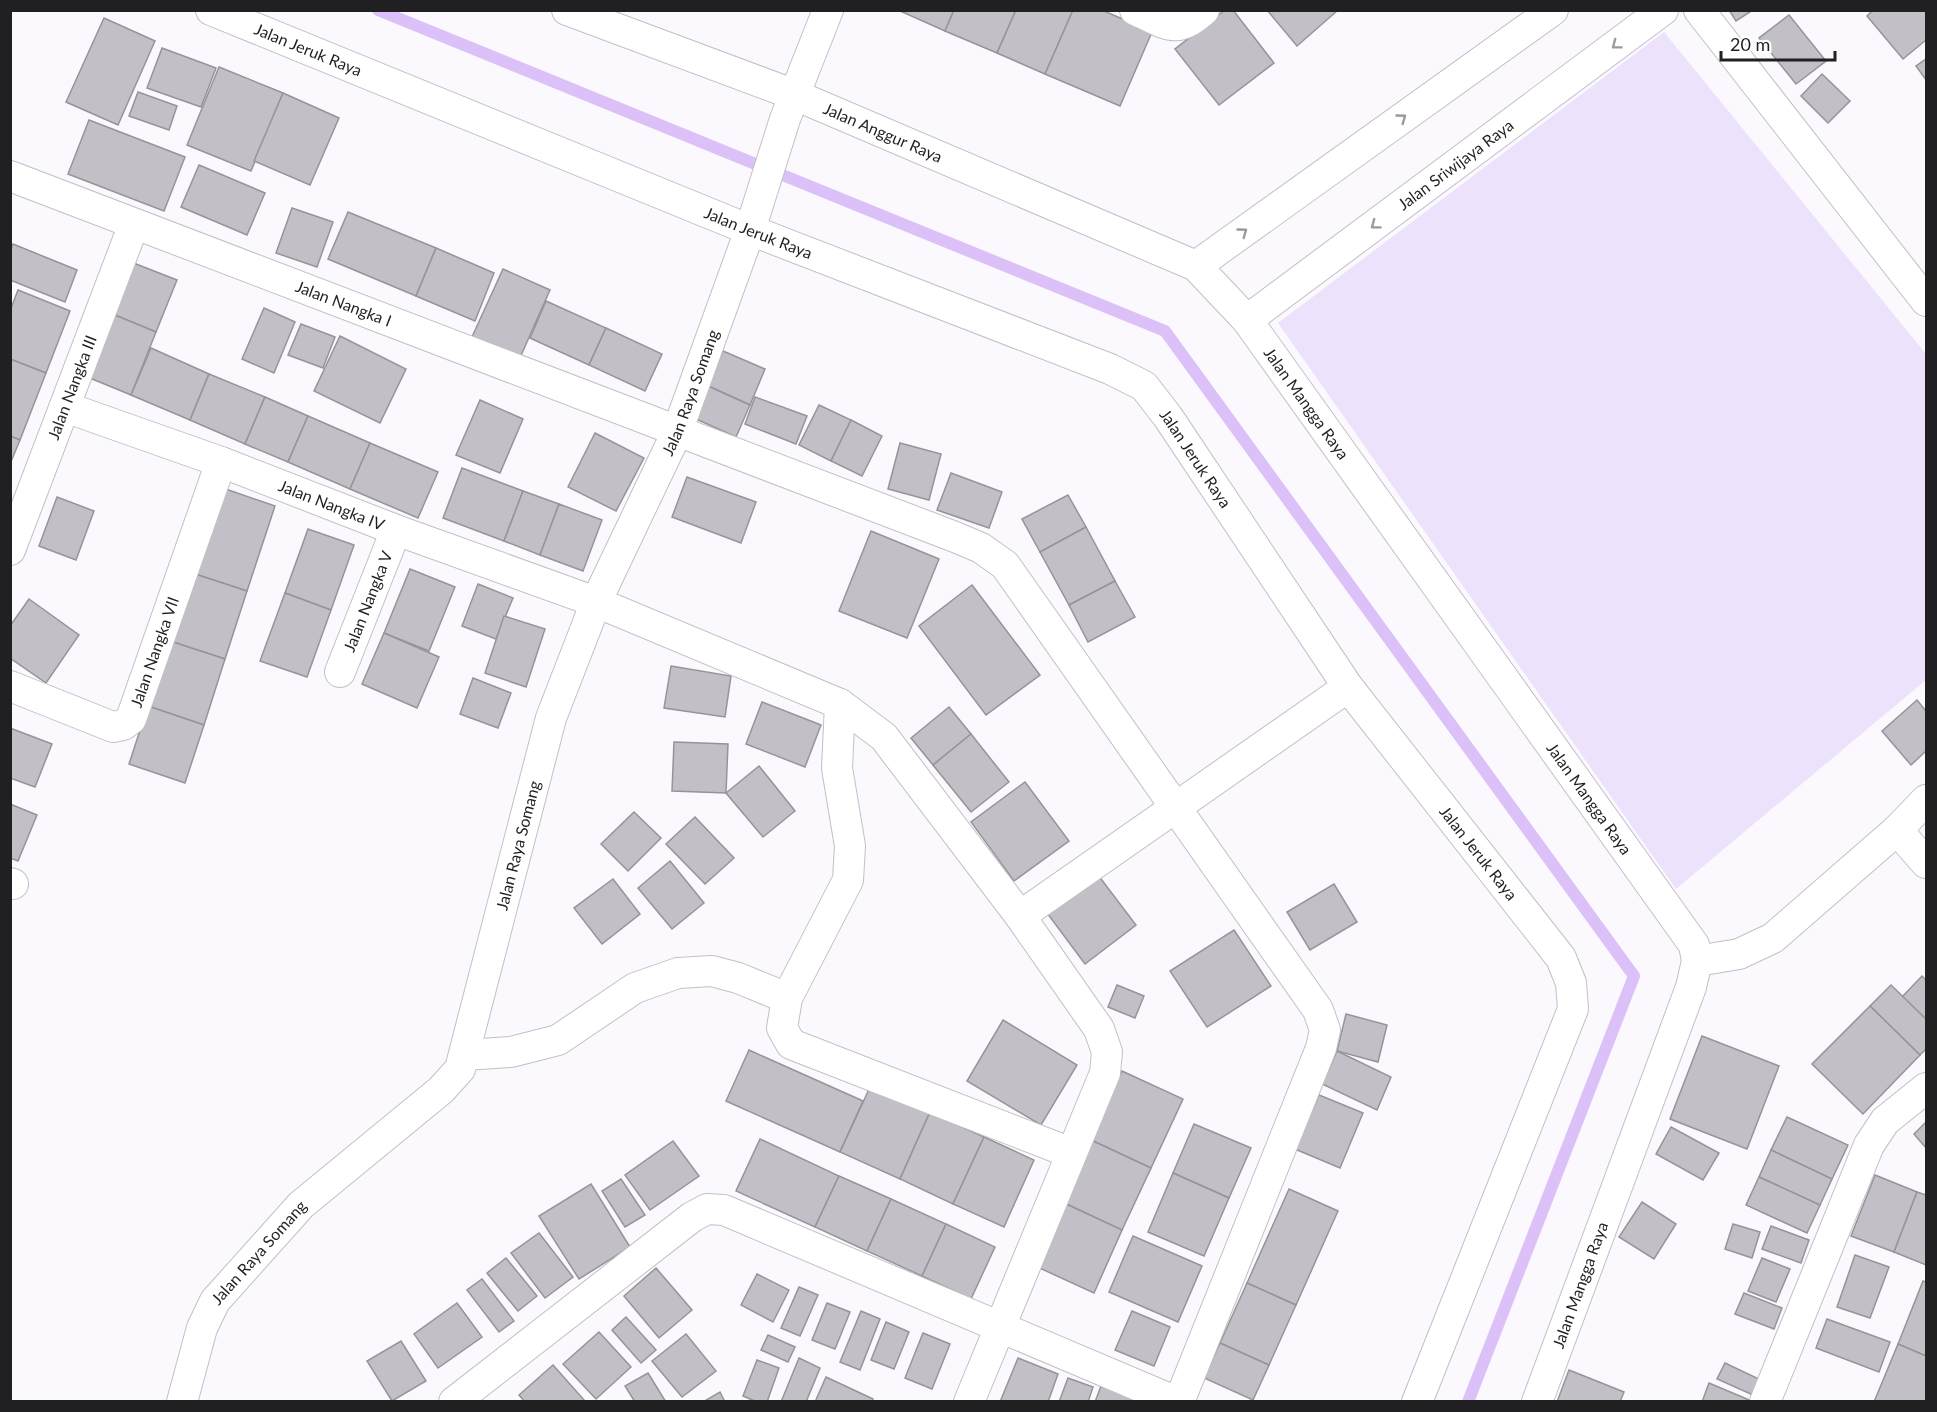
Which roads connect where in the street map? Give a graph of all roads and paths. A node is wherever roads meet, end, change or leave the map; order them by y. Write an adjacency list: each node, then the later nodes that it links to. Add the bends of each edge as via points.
1 (211, 10): 11 (street, Jalan Jeruk Raya)
2 (567, 10): 9 (street, Jalan Anggur Raya)
3 (828, 10): 9 (street, Jalan Raya Somang)
4 (1135, 10): 5 (street, via 1178,27 1190,23)
5 (1204, 10)
6 (1553, 10): 13 (street, one-way to 6)
7 (1663, 10): 15 (street, Jalan Sriwijaya Raya, one-way to 15)
8 (1699, 10): 14 (street)
9 (790, 107): 11 (street, Jalan Raya Somang); 13 (street, Jalan Anggur Raya)
10 (10, 176): 12 (street, Jalan Nangka I)
11 (752, 222): 17 (street, Jalan Raya Somang); 24 (street, Jalan Jeruk Raya, via 1144,386)
12 (134, 225): 16 (street, Jalan Nangka III); 17 (street, Jalan Nangka I)
13 (1196, 266): 15 (street, Jalan Mangga Raya)
14 (1926, 300)
15 (1247, 320): 31 (street, Jalan Mangga Raya, via 1694,945)
16 (65, 407): 18 (street, Jalan Nangka IV); 20 (street, Jalan Nangka III)
17 (677, 432): 21 (street, Jalan Raya Somang); 27 (street, Jalan Nangka I, via 955,537 1005,565)
18 (221, 462): 19 (street, Jalan Nangka IV); 23 (street, Jalan Nangka VII, via 131,719 113,727)
19 (396, 530): 21 (street, Jalan Nangka IV); 22 (street, Jalan Nangka V)
20 (10, 550)
21 (596, 602): 25 (street, Jalan Nangka IV); 33 (street, Jalan Raya Somang, via 551,718)
22 (340, 672)
23 (10, 686)
24 (1348, 687): 27 (street); 42 (street, Jalan Jeruk Raya, via 1561,958 1571,983 1573,1009)
25 (840, 704): 30 (street, Jalan Nangka IV, via 884,737); 32 (street, via 837,768 851,863 848,880)
26 (1926, 800): 28 (street)
27 (1176, 806): 30 (street); 41 (street, Jalan Nangka I, via 1318,1010 1325,1030)
28 (1897, 830): 29 (street); 31 (street, via 1773,938 1739,954)
29 (1926, 863)
30 (1020, 916): 35 (street, Jalan Nangka IV, via 1099,1029 1107,1052 1105,1073)
31 (1697, 961): 43 (street, Jalan Mangga Raya, via 1687,998)
32 (787, 998): 33 (street, via 712,970 678,973 635,988 558,1040 511,1052); 35 (street, via 782,1028 791,1044)
33 (465, 1055): 38 (street, Jalan Raya Somang, via 460,1069 441,1090 301,1205 215,1301 202,1328)
34 (1926, 1088): 37 (street, via 1885,1122 1869,1145)
35 (1071, 1153): 36 (street, Jalan Nangka IV)
36 (998, 1328): 39 (street, via 724,1210 707,1209); 40 (street, Jalan Nangka IV); 41 (street)
37 (1774, 1399)
38 (182, 1401)
39 (454, 1401)
40 (969, 1401)
41 (1178, 1401)
42 (1417, 1401)
43 (1537, 1401)

